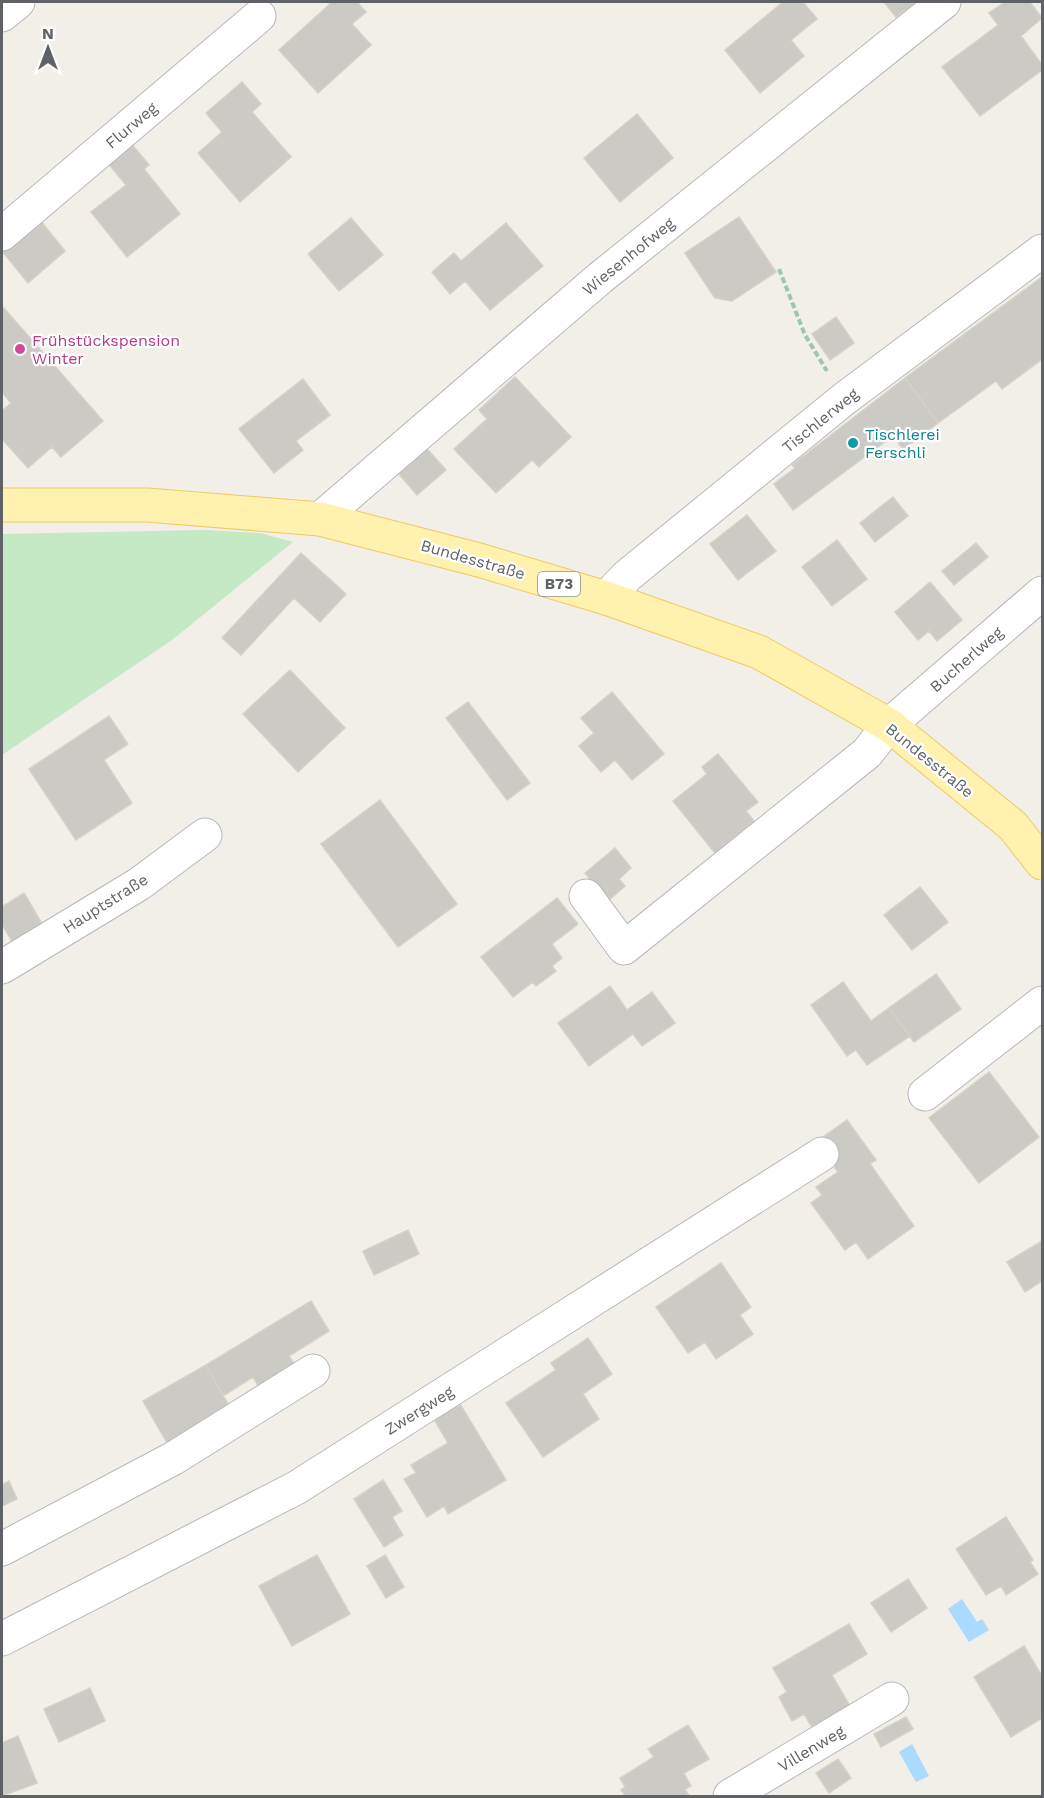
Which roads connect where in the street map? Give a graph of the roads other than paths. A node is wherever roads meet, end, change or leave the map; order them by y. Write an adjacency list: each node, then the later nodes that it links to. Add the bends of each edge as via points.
1 (18, 2): 3 (street)
2 (944, 2): 8 (street, Wiesenhofweg, via 600,278)
3 (2, 15)
4 (259, 16): 5 (street, Flurweg)
5 (2, 234)
6 (1042, 251): 10 (street, Tischlerweg, via 844,399 627,576)
7 (2, 505): 8 (main road, Bundesstraße / B73, via 147,505)
8 (320, 519): 10 (main road, Bundesstraße / B73)
9 (1042, 593): 11 (street, Bucherlweg)
10 (606, 598): 11 (main road, Bundesstraße / B73, via 759,652)
11 (890, 725): 13 (main road, Bundesstraße / B73, via 1012,826); 14 (street, Bucherlweg, via 867,753 624,948)
12 (205, 835): 15 (street, Hauptstraße, via 139,884)
13 (1042, 863)
14 (586, 896)
15 (2, 967)
16 (1042, 1003): 17 (street)
17 (925, 1094)
18 (822, 1154): 21 (street, Zwergweg, via 296,1488)
19 (313, 1371): 20 (street, via 174,1458)
20 (2, 1549)
21 (2, 1639)
22 (892, 1699): 23 (street, Villenweg)
23 (729, 1797)

